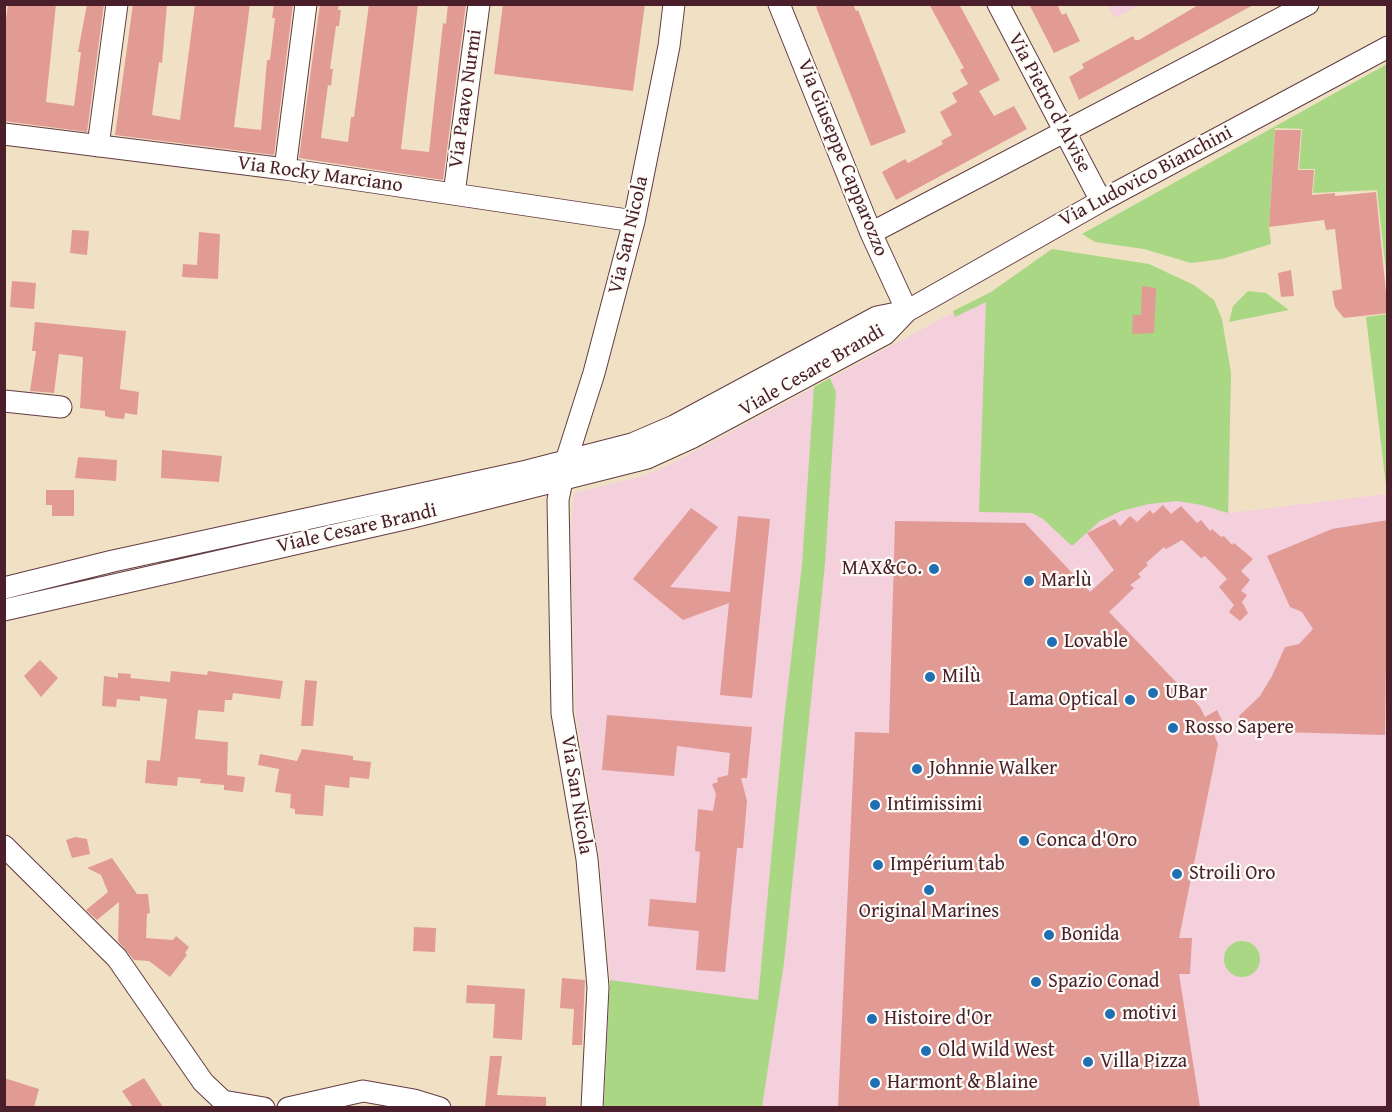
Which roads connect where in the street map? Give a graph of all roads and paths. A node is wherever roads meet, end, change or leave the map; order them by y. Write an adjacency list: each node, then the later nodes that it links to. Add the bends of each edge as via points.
1 (117, 4): 11 (street)
2 (306, 4): 12 (street)
3 (479, 4): 13 (street, Via Paavo Nurmi)
4 (674, 4): 15 (street, Via San Nicola)
5 (779, 4): 16 (street, Via Giuseppe Capparozzo)
6 (998, 4): 9 (street, Via Pietro d'Alvise)
7 (1308, 4): 9 (street)
8 (1388, 47): 14 (street, Via Ludovico Bianchini)
9 (1065, 132): 14 (street, Via Pietro d'Alvise); 16 (street)
10 (4, 134): 11 (street, Via Rocky Marciano)
11 (98, 146): 12 (street, Via Rocky Marciano)
12 (285, 170): 13 (street, Via Rocky Marciano)
13 (454, 194): 15 (street, Via Rocky Marciano)
14 (1101, 201): 17 (street, Via Ludovico Bianchini)
15 (634, 221): 20 (street, Via San Nicola)
16 (872, 233): 17 (street, Via Giuseppe Capparozzo)
17 (907, 311): 20 (street, Viale Cesare Brandi, via 877,317 654,436); 21 (street, Viale Cesare Brandi, via 885,334 691,438 647,458)
18 (4, 401): 19 (street)
19 (61, 406)
20 (566, 461): 21 (street, Via San Nicola); 22 (street, Viale Cesare Brandi)
21 (560, 482): 23 (street, Viale Cesare Brandi); 28 (street, Via San Nicola, via 562,713 586,859 598,987)
22 (4, 588)
23 (4, 610)
24 (4, 846): 25 (street, via 117,958 203,1082 223,1101)
25 (264, 1107)
26 (288, 1107): 27 (street, via 363,1091)
27 (440, 1107)
28 (592, 1107)

